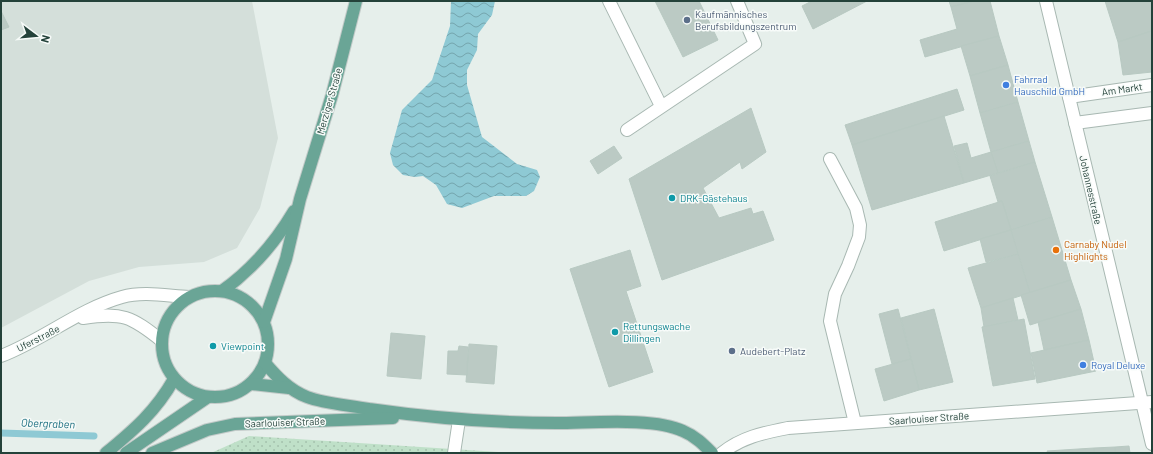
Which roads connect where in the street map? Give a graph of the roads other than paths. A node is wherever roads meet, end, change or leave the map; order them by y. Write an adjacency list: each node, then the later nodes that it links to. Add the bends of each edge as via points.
1 (356, 1): 12 (main road, Merziger Straße, via 332,95)
2 (609, 1): 7 (street)
3 (737, 1): 7 (street, via 755,44)
4 (1046, 1): 6 (street, Johannesstraße)
5 (1152, 85): 6 (street, Am Markt)
6 (1069, 97): 9 (street, Johannesstraße)
7 (661, 106): 10 (street)
8 (1152, 113): 9 (street)
9 (1075, 123): 24 (street, Johannesstraße)
10 (627, 130)
11 (830, 159): 27 (street, via 856,208 860,225 859,237 835,294 830,321)
12 (300, 199): 13 (main road, Merziger Straße, via 284,228 263,256); 16 (main road, Merziger Straße, via 286,259)
13 (222, 291): 14 (main road, via 206,291); 16 (main road, via 240,296 254,307)
14 (189, 297): 15 (street, Uferstraße, via 139,294 123,297 103,304); 17 (main road, via 167,320)
15 (74, 320): 17 (street, Uferstraße, via 108,314 128,318 143,325); 18 (street, Uferstraße)
16 (264, 322): 19 (main road, via 268,335)
17 (162, 341): 20 (main road, via 167,368)
18 (1, 356)
19 (265, 363): 21 (main road); 22 (main road, Saarlouiser Straße)
20 (174, 379): 23 (main road, via 190,391); 29 (main road, via 163,399 139,426)
21 (251, 384): 22 (main road, Saarlouiser Straße); 23 (main road, via 228,396)
22 (289, 388): 25 (main road, Saarlouiser Straße, via 307,397)
23 (208, 397): 30 (main road)
24 (1147, 402): 27 (street, Saarlouiser Straße); 28 (street, Johannesstraße)
25 (422, 417): 26 (main road, Saarlouiser Straße); 31 (main road, Saarlouiser Straße, via 235,424 207,430)
26 (459, 420): 32 (street); 33 (main road, Saarlouiser Straße, via 658,423 682,430 698,439)
27 (855, 423): 34 (street, Saarlouiser Straße, via 788,428 752,436)
28 (1152, 444)
29 (106, 453)
30 (126, 453)
31 (152, 453)
32 (454, 453)
33 (712, 453)
34 (722, 453)

